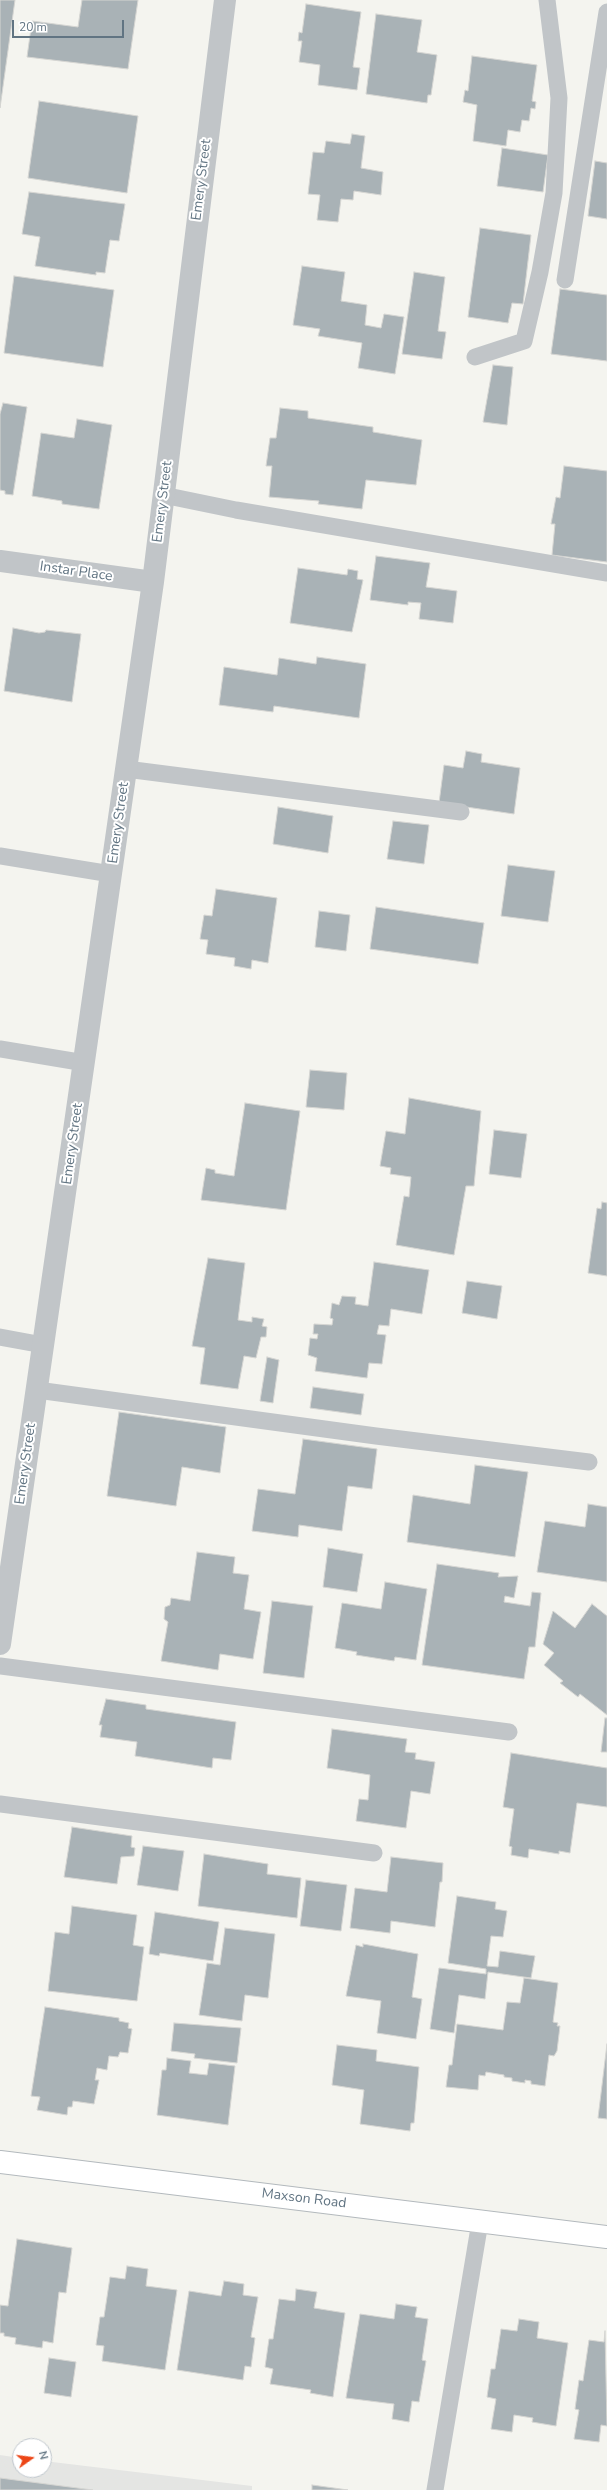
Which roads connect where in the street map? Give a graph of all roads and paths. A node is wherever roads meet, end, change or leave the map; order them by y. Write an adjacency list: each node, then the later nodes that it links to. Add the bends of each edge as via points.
1 (225, 0): 6 (street, Emery Street)
2 (547, 0): 5 (lane, via 559,98 554,193 540,272 524,341)
3 (607, 12): 4 (lane)
4 (565, 280)
5 (476, 357)
6 (163, 495): 8 (lane, via 236,510); 9 (street, Emery Street)
7 (0, 561): 9 (street, Instar Place)
8 (607, 573)
9 (153, 582): 10 (street, Emery Street)
10 (126, 769): 11 (lane); 13 (street, Emery Street)
11 (461, 812)
12 (0, 856): 13 (lane)
13 (111, 874): 15 (street, Emery Street)
14 (0, 1049): 15 (lane)
15 (85, 1064): 17 (street, Emery Street)
16 (0, 1337): 17 (lane)
17 (44, 1345): 18 (street, Emery Street)
18 (37, 1390): 19 (lane); 20 (street, Emery Street)
19 (589, 1462)
20 (0, 1644)
21 (0, 1666): 22 (lane)
22 (509, 1732)
23 (0, 1804): 24 (lane)
24 (374, 1853)
25 (0, 2162): 26 (street, Maxson Road)
26 (480, 2222): 27 (street, Maxson Road); 28 (lane)
27 (607, 2237)
28 (435, 2490)

